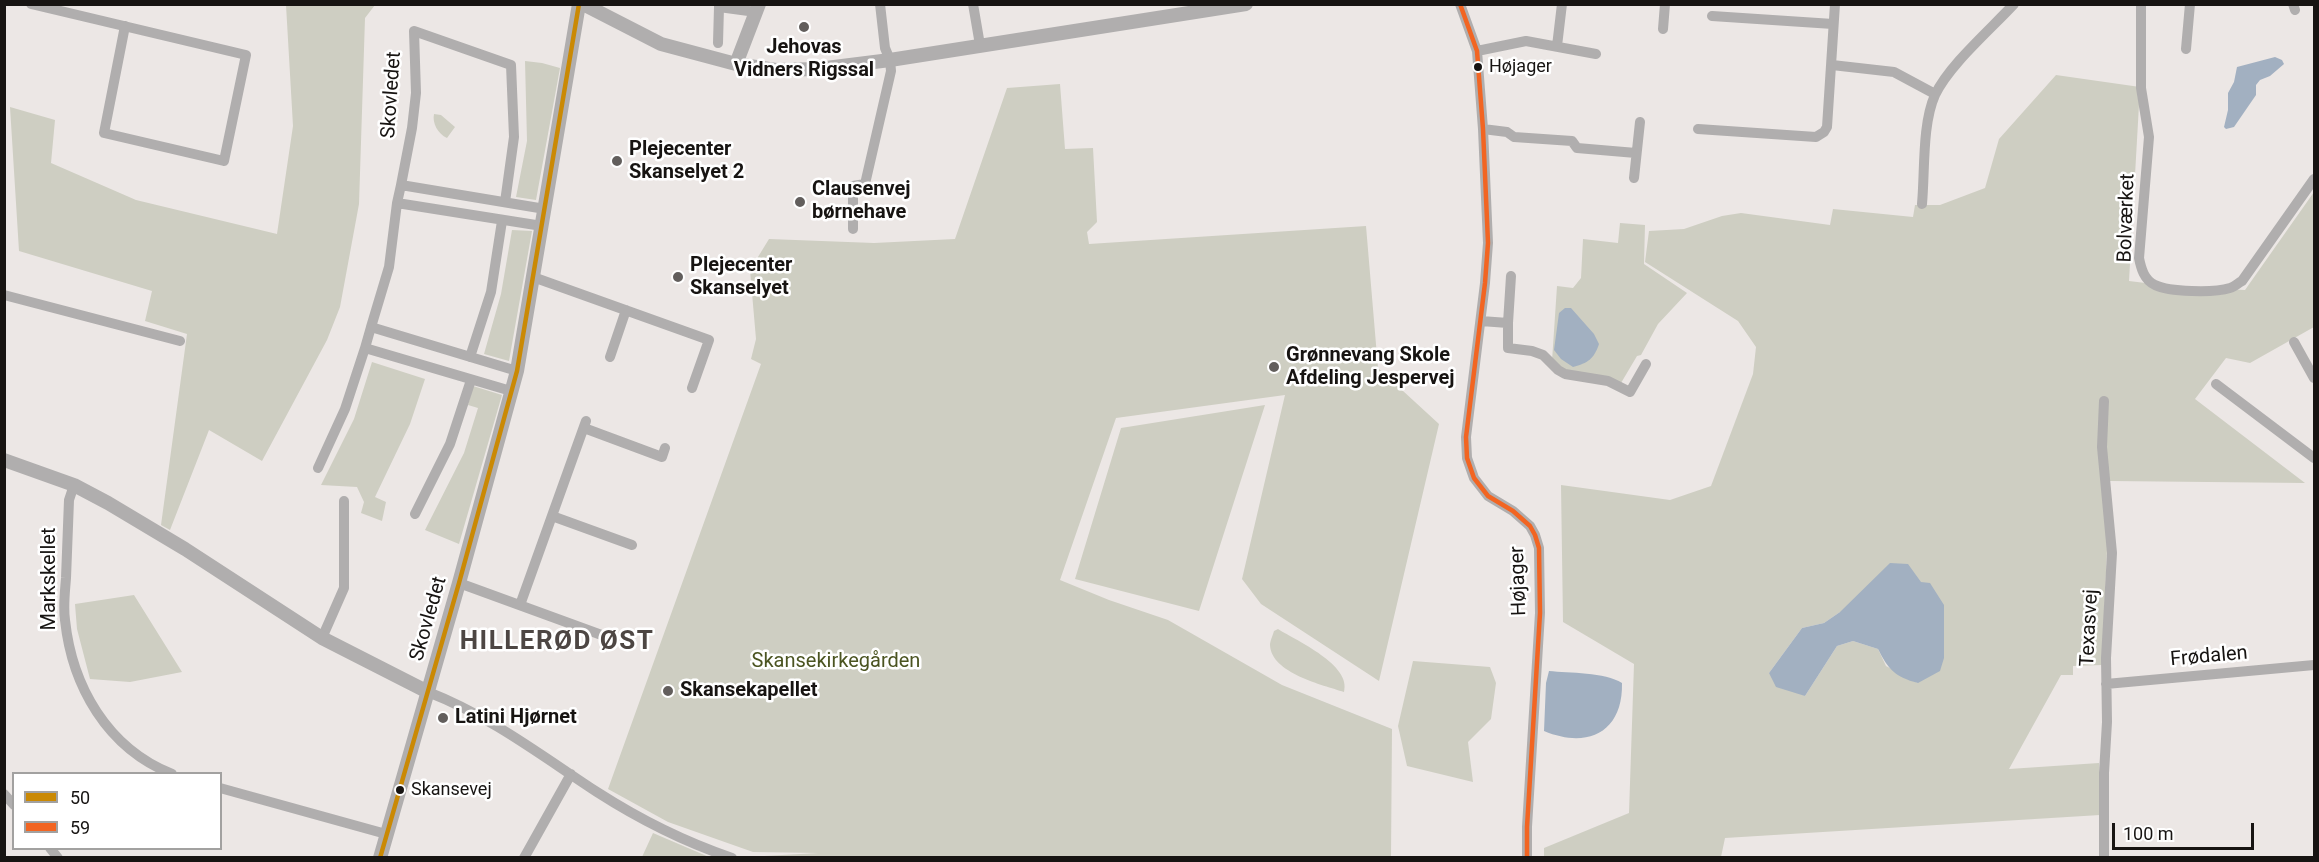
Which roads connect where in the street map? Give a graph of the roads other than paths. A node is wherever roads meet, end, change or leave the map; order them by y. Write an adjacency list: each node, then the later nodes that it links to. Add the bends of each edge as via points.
1 (31, 4): 17 (street)
2 (581, 4): 26 (street, via 661,44); 39 (street, Skovledet)
3 (880, 4): 25 (street)
4 (973, 4): 20 (street)
5 (1245, 4): 20 (street)
6 (1460, 4): 23 (street, Højager)
7 (1562, 4): 21 (street)
8 (1665, 4): 18 (street)
9 (1834, 4): 16 (street)
10 (2014, 4): 28 (street, via 1952,70)
11 (2141, 4): 34 (street, Bolværket, via 2141,88 2149,137 2139,258 2147,279 2172,289 2209,290 2230,288 2242,281)
12 (2190, 4): 22 (street)
13 (719, 6): 14 (street); 19 (street)
14 (757, 8): 26 (street)
15 (1712, 16): 16 (street)
16 (1833, 24): 27 (street)
17 (125, 26): 17 (street, via 246,55 224,160 104,133)
18 (1663, 29)
19 (718, 43)
20 (980, 45): 25 (street)
21 (1557, 46): 23 (street, via 1526,41); 24 (street)
22 (2186, 49)
23 (1477, 51): 30 (street, Højager)
24 (1596, 54)
25 (890, 60): 26 (street, via 818,69 776,70); 42 (street, via 865,184 852,186)
26 (736, 64)
27 (1832, 65): 28 (street, via 1894,72); 31 (street, via 1827,127 1816,137)
28 (1935, 94): 38 (street, via 1928,119)
29 (1640, 122): 32 (street)
30 (1483, 129): 32 (street, via 1572,141 1577,148); 47 (street, Højager, via 1488,243)
31 (1698, 129)
32 (1636, 153): 33 (street)
33 (1634, 178)
34 (2314, 179)
35 (401, 185): 36 (street); 36 (street, Skovledet, via 416,93 414,31 512,65 514,136); 37 (street, Skovledet)
36 (505, 202): 39 (street)
37 (397, 203): 40 (street); 49 (street, Skovledet, via 389,267)
38 (1922, 204)
39 (545, 209): 41 (street, Skovledet)
40 (502, 220): 41 (street); 53 (street, via 491,291)
41 (542, 226): 44 (street, Skovledet)
42 (853, 230)
43 (1511, 276): 48 (street)
44 (533, 277): 46 (street); 56 (street, Skovledet)
45 (4, 296): 50 (street)
46 (626, 310): 54 (street); 60 (street, via 709,340)
47 (1481, 321): 48 (street); 86 (street, Højager, via 1466,437 1467,458 1474,478 1488,496 1530,526 1539,548 1540,613)
48 (1508, 323): 55 (street, via 1508,348 1543,355 1565,374 1608,381 1630,392)
49 (371, 327): 52 (street, Skovledet); 53 (street)
50 (180, 341)
51 (2294, 342): 57 (street)
52 (365, 348): 58 (street); 66 (street, Skovledet, via 345,409)
53 (470, 357): 56 (street)
54 (610, 357)
55 (1646, 364)
56 (517, 371): 61 (street, Skovledet)
57 (2314, 378)
58 (471, 380): 61 (street); 69 (street, via 450,444)
59 (2216, 384): 64 (street)
60 (692, 388)
61 (511, 391): 72 (street, Skovledet)
62 (2104, 401): 77 (street, Texasvej, via 2102,447 2112,553)
63 (665, 448): 70 (street, via 662,457 585,425)
64 (2314, 458)
65 (4, 460): 67 (street)
66 (318, 468)
67 (74, 485): 75 (street, via 185,549); 79 (street, Markskellet, via 69,500 64,618 71,659 93,709 115,736)
68 (344, 501): 75 (street, via 344,588)
69 (415, 514)
70 (552, 516): 71 (street); 73 (street)
71 (632, 545)
72 (459, 583): 73 (street); 78 (street, Skovledet)
73 (520, 605): 74 (street)
74 (607, 637)
75 (322, 638): 78 (street)
76 (2314, 665): 77 (street, Frødalen)
77 (2106, 684): 87 (street, Texasvej)
78 (428, 693): 80 (street, via 497,725); 82 (street, Skovledet)
79 (168, 772)
80 (571, 774): 84 (street); 85 (street, via 658,827)
81 (222, 789): 82 (street)
82 (386, 834): 83 (street, Skovledet)
83 (380, 858)
84 (524, 858)
85 (732, 858)
86 (1527, 858)
87 (2104, 858)

